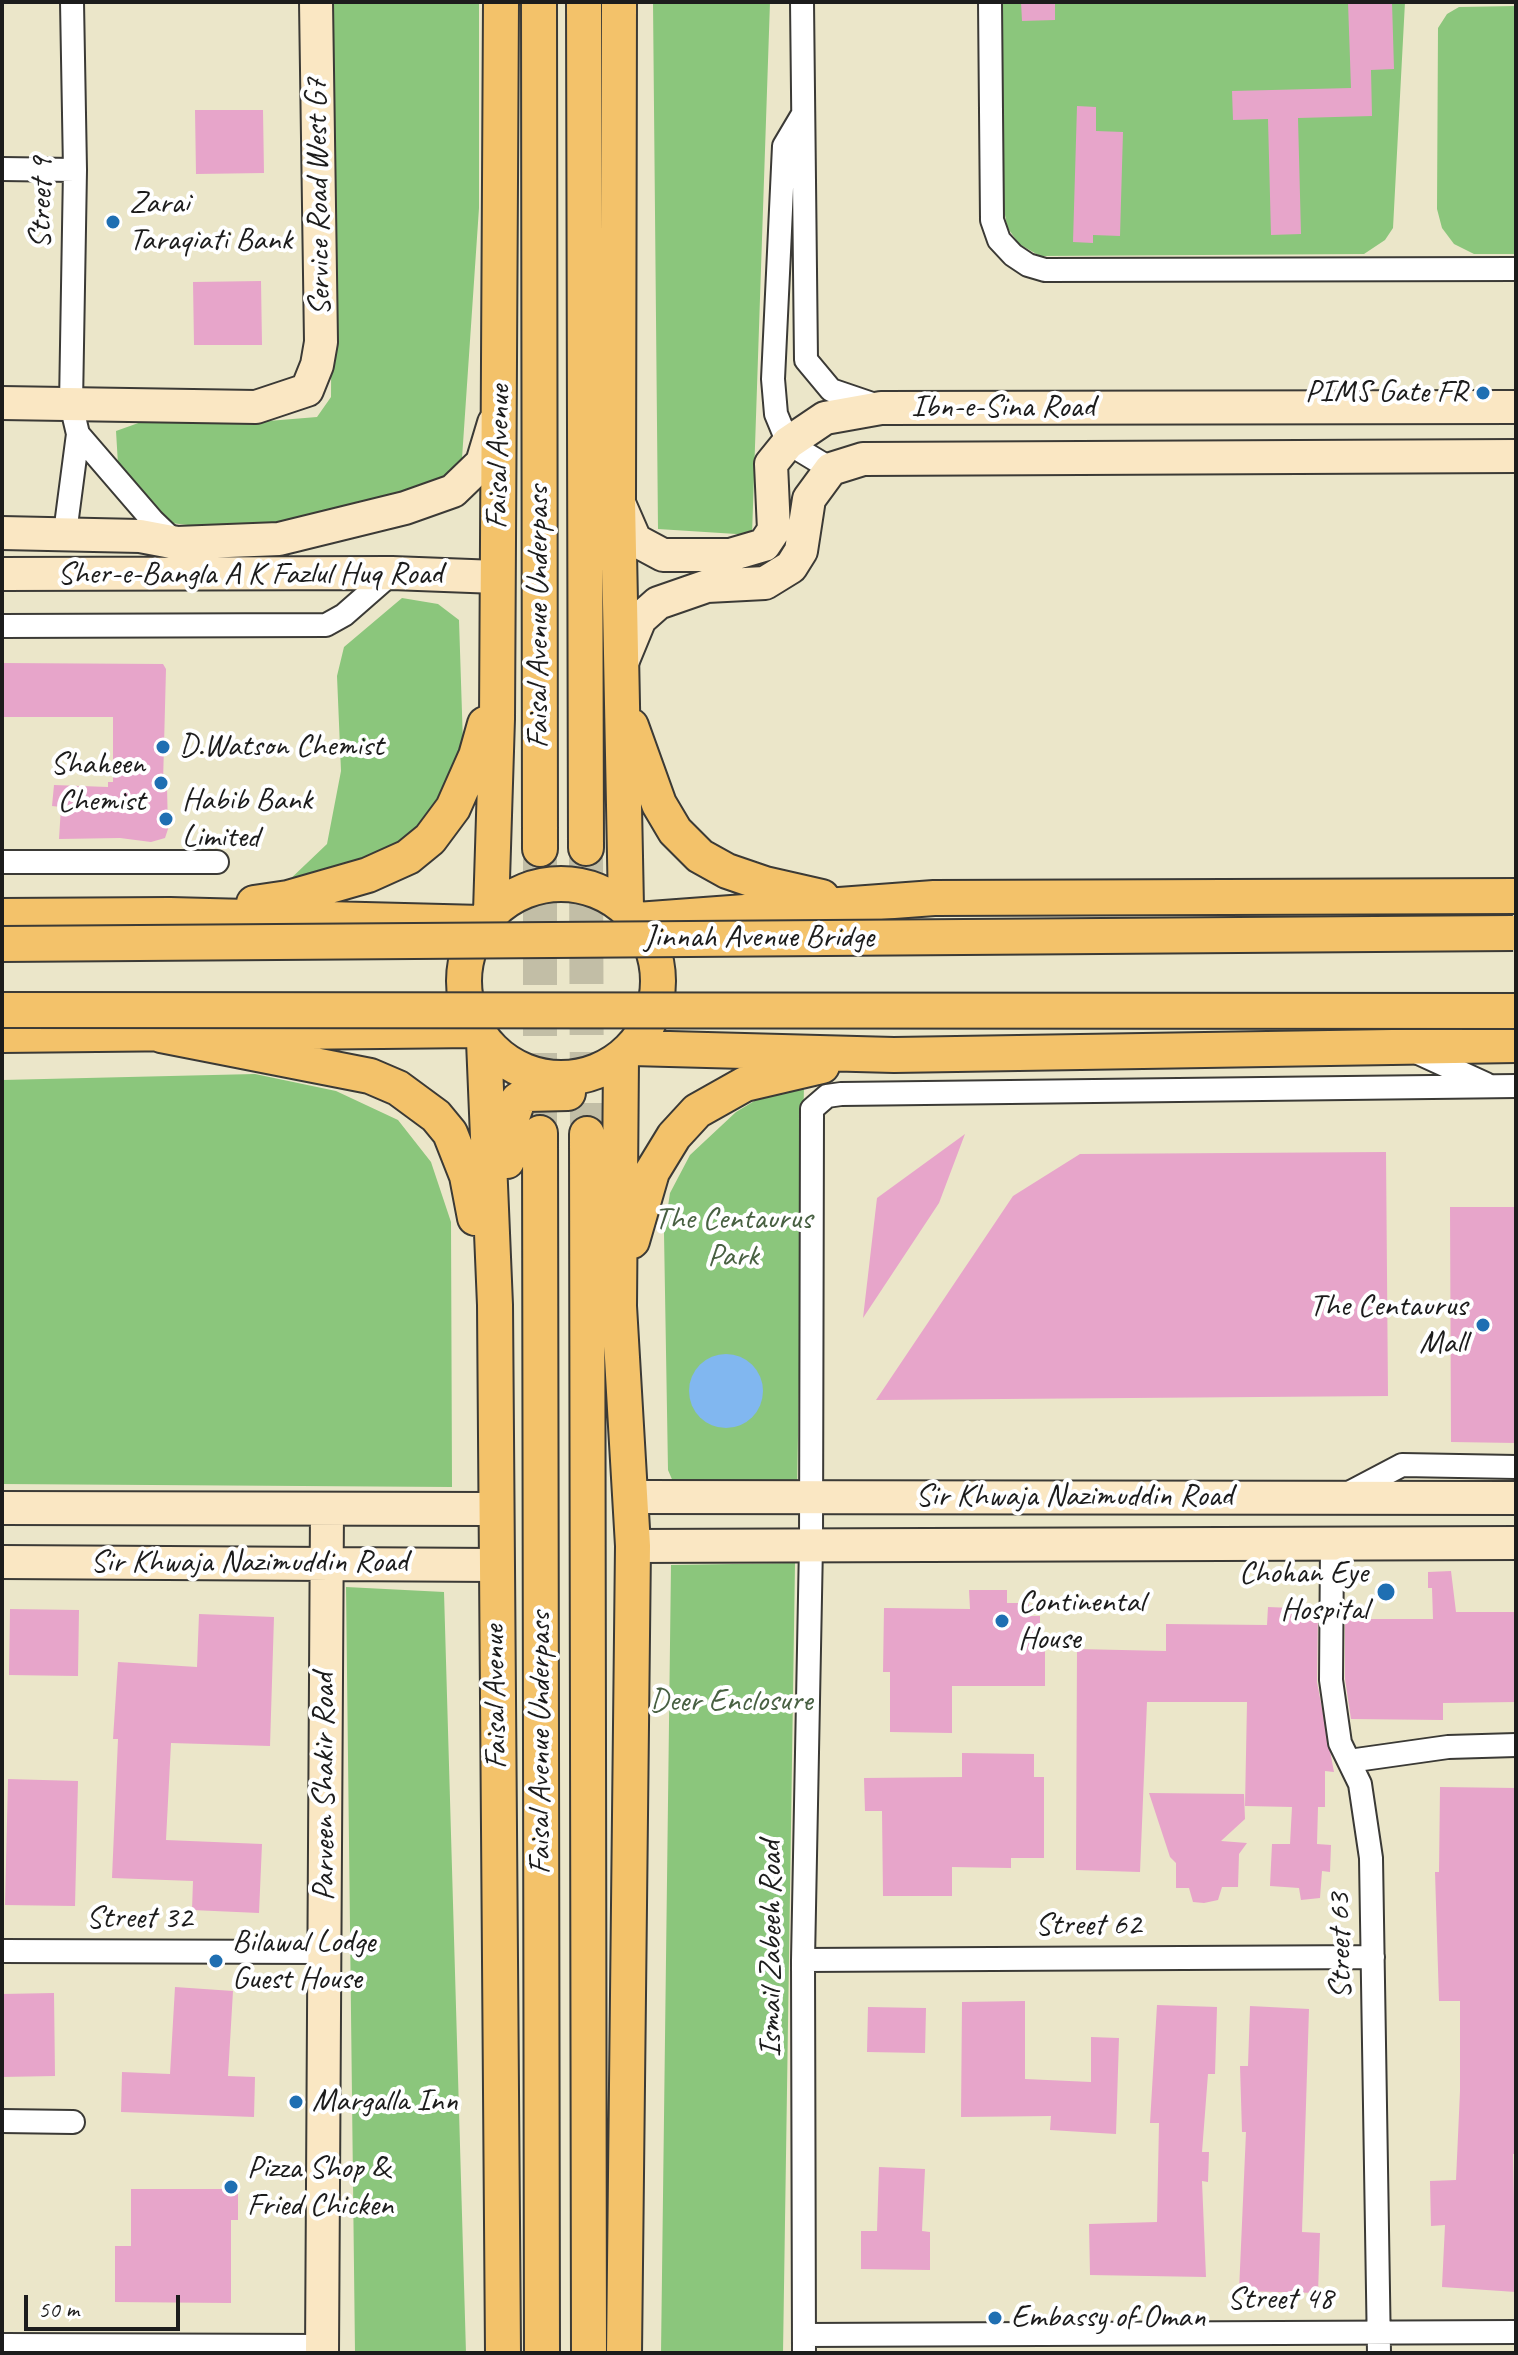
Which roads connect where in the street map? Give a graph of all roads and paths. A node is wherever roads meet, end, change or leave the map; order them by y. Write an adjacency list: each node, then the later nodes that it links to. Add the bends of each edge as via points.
1 (72, 2): 11 (street, Street 9)
2 (316, 2): 17 (main road, Service Road West G7, via 321,342 307,390 256,407)
3 (501, 2): 13 (main road, Faisal Avenue)
4 (539, 2): 37 (main road, Faisal Avenue Underpass)
5 (584, 2): 36 (main road, Faisal Avenue Underpass)
6 (619, 2): 21 (main road)
7 (802, 2): 9 (street)
8 (990, 2): 12 (street, via 992,220 999,240 1028,265 1045,270)
9 (803, 113): 16 (street, via 806,360 831,390); 18 (street, via 784,146 773,379 776,414)
10 (2, 169): 11 (street)
11 (75, 170): 17 (street, Street 9)
12 (1516, 269)
13 (501, 401): 24 (main road, Sher-e-Bangla A K Fazlul Huq Road, via 482,463 453,491 279,539); 29 (main road, Faisal Avenue)
14 (2, 403): 17 (main road)
15 (1516, 407): 16 (main road, Ibn-e-Sina Road)
16 (881, 408): 18 (main road, Ibn-e-Sina Road, via 825,418)
17 (74, 419): 23 (street); 24 (street, via 153,521)
18 (788, 443): 20 (street); 25 (main road, via 771,464 774,530 764,545 730,555)
19 (1516, 456): 20 (main road, Ibn-e-Sina Road, via 863,459)
20 (831, 469): 30 (main road, via 809,499 801,551 791,567 765,583)
21 (618, 501): 25 (main road, via 635,540 663,555); 32 (main road)
22 (2, 533): 23 (main road, Sher-e-Bangla A K Fazlul Huq Road)
23 (65, 533): 24 (main road, Sher-e-Bangla A K Fazlul Huq Road)
24 (177, 543): 28 (street)
25 (702, 555): 30 (main road)
26 (392, 573): 28 (main road, Sher-e-Bangla A K Fazlul Huq Road); 29 (main road, Sher-e-Bangla A K Fazlul Huq Road); 31 (street, via 336,622)
27 (2, 574): 28 (main road, Sher-e-Bangla A K Fazlul Huq Road)
28 (203, 574)
29 (497, 577): 33 (main road, Faisal Avenue)
30 (707, 586): 32 (main road, via 658,603 640,619)
31 (2, 626)
32 (620, 678): 35 (main road); 41 (main road, via 659,804 675,831 700,856 765,884 824,897)
33 (497, 683): 34 (main road, Faisal Avenue); 43 (main road, via 476,756 453,808 430,839 408,857 368,875 288,898)
34 (497, 719): 35 (main road, via 507,751 509,852 517,862 607,859 612,767); 45 (main road, Faisal Avenue)
35 (621, 744): 42 (main road)
36 (586, 848)
37 (540, 849)
38 (2, 862): 39 (street)
39 (217, 862)
40 (1516, 896): 41 (main road)
41 (934, 898): 42 (main road)
42 (632, 914): 45 (main road, via 601,891 572,883 542,885 514,895); 55 (main road, via 652,944 657,999 648,1026)
43 (170, 915): 44 (main road); 45 (main road)
44 (2, 916)
45 (486, 918): 52 (main road, via 468,948 463,976 466,1004)
46 (1514, 933): 47 (main road, Jinnah Avenue Bridge, bridge)
47 (2, 944)
48 (2, 1010): 49 (main road, bridge)
49 (1516, 1011)
50 (2, 1035): 51 (main road)
51 (161, 1035): 52 (main road); 62 (main road, via 370,1076 416,1100 450,1133 467,1176)
52 (480, 1035): 55 (main road, via 506,1062 534,1075 564,1079 595,1073); 62 (main road, Faisal Avenue)
53 (1402, 1045): 54 (main road); 56 (main road); 57 (street)
54 (1516, 1045)
55 (627, 1053): 56 (main road); 59 (main road)
56 (894, 1055): 63 (main road, via 760,1080 716,1097 697,1111 652,1172 639,1208)
57 (1491, 1086): 58 (street, Ismail Zabeeh Road); 67 (street, Ismail Zabeeh Road, via 827,1096 809,1118)
58 (1516, 1086)
59 (620, 1114): 62 (main road, via 595,1096 577,1093 527,1094 518,1100 508,1129 507,1217); 63 (main road)
60 (540, 1133): 95 (main road, Faisal Avenue Underpass)
61 (587, 1134): 96 (main road, Faisal Avenue Underpass)
62 (495, 1305): 72 (main road, Faisal Avenue)
63 (619, 1306): 66 (main road)
64 (1516, 1467): 68 (street, via 1402,1465)
65 (868, 1496): 67 (main road, Sir Khwaja Nazimuddin Road); 68 (main road, Sir Khwaja Nazimuddin Road); 76 (main road)
66 (631, 1497): 67 (main road, Sir Khwaja Nazimuddin Road); 77 (main road)
67 (809, 1497): 75 (street, Ismail Zabeeh Road)
68 (1341, 1497): 69 (main road, Sir Khwaja Nazimuddin Road)
69 (1516, 1498)
70 (2, 1508): 71 (main road, Sir Khwaja Nazimuddin Road)
71 (327, 1509): 72 (main road, Sir Khwaja Nazimuddin Road); 78 (main road, Parveen Shakir Road)
72 (494, 1509): 80 (main road, Faisal Avenue)
73 (1516, 1543): 74 (main road, Sir Khwaja Nazimuddin Road)
74 (1332, 1544): 76 (main road, Sir Khwaja Nazimuddin Road); 82 (street, Street 63, via 1331,1680 1340,1743)
75 (811, 1545): 76 (main road, Sir Khwaja Nazimuddin Road); 77 (main road, Sir Khwaja Nazimuddin Road); 86 (street, Ismail Zabeeh Road)
76 (874, 1545)
77 (633, 1546): 97 (main road)
78 (325, 1561): 79 (main road, Sir Khwaja Nazimuddin Road); 80 (main road, Sir Khwaja Nazimuddin Road); 84 (main road, Parveen Shakir Road)
79 (2, 1562)
80 (495, 1565): 94 (main road, Faisal Avenue)
81 (1516, 1745): 82 (street, via 1448,1747)
82 (1349, 1761): 85 (street, Street 63, via 1360,1784 1371,1858)
83 (2, 1951): 84 (street, Street 32)
84 (324, 1952): 93 (main road, Parveen Shakir Road)
85 (1373, 1957): 86 (street, Street 62); 90 (street, Street 63)
86 (803, 1960): 91 (street, Ismail Zabeeh Road)
87 (2, 2121): 88 (street)
88 (73, 2122)
89 (1516, 2332): 90 (street, Street 48)
90 (1380, 2342): 91 (street, Street 48)
91 (804, 2344)
92 (2, 2345): 93 (street)
93 (322, 2349)
94 (503, 2353)
95 (542, 2353)
96 (589, 2353)
97 (624, 2353)

